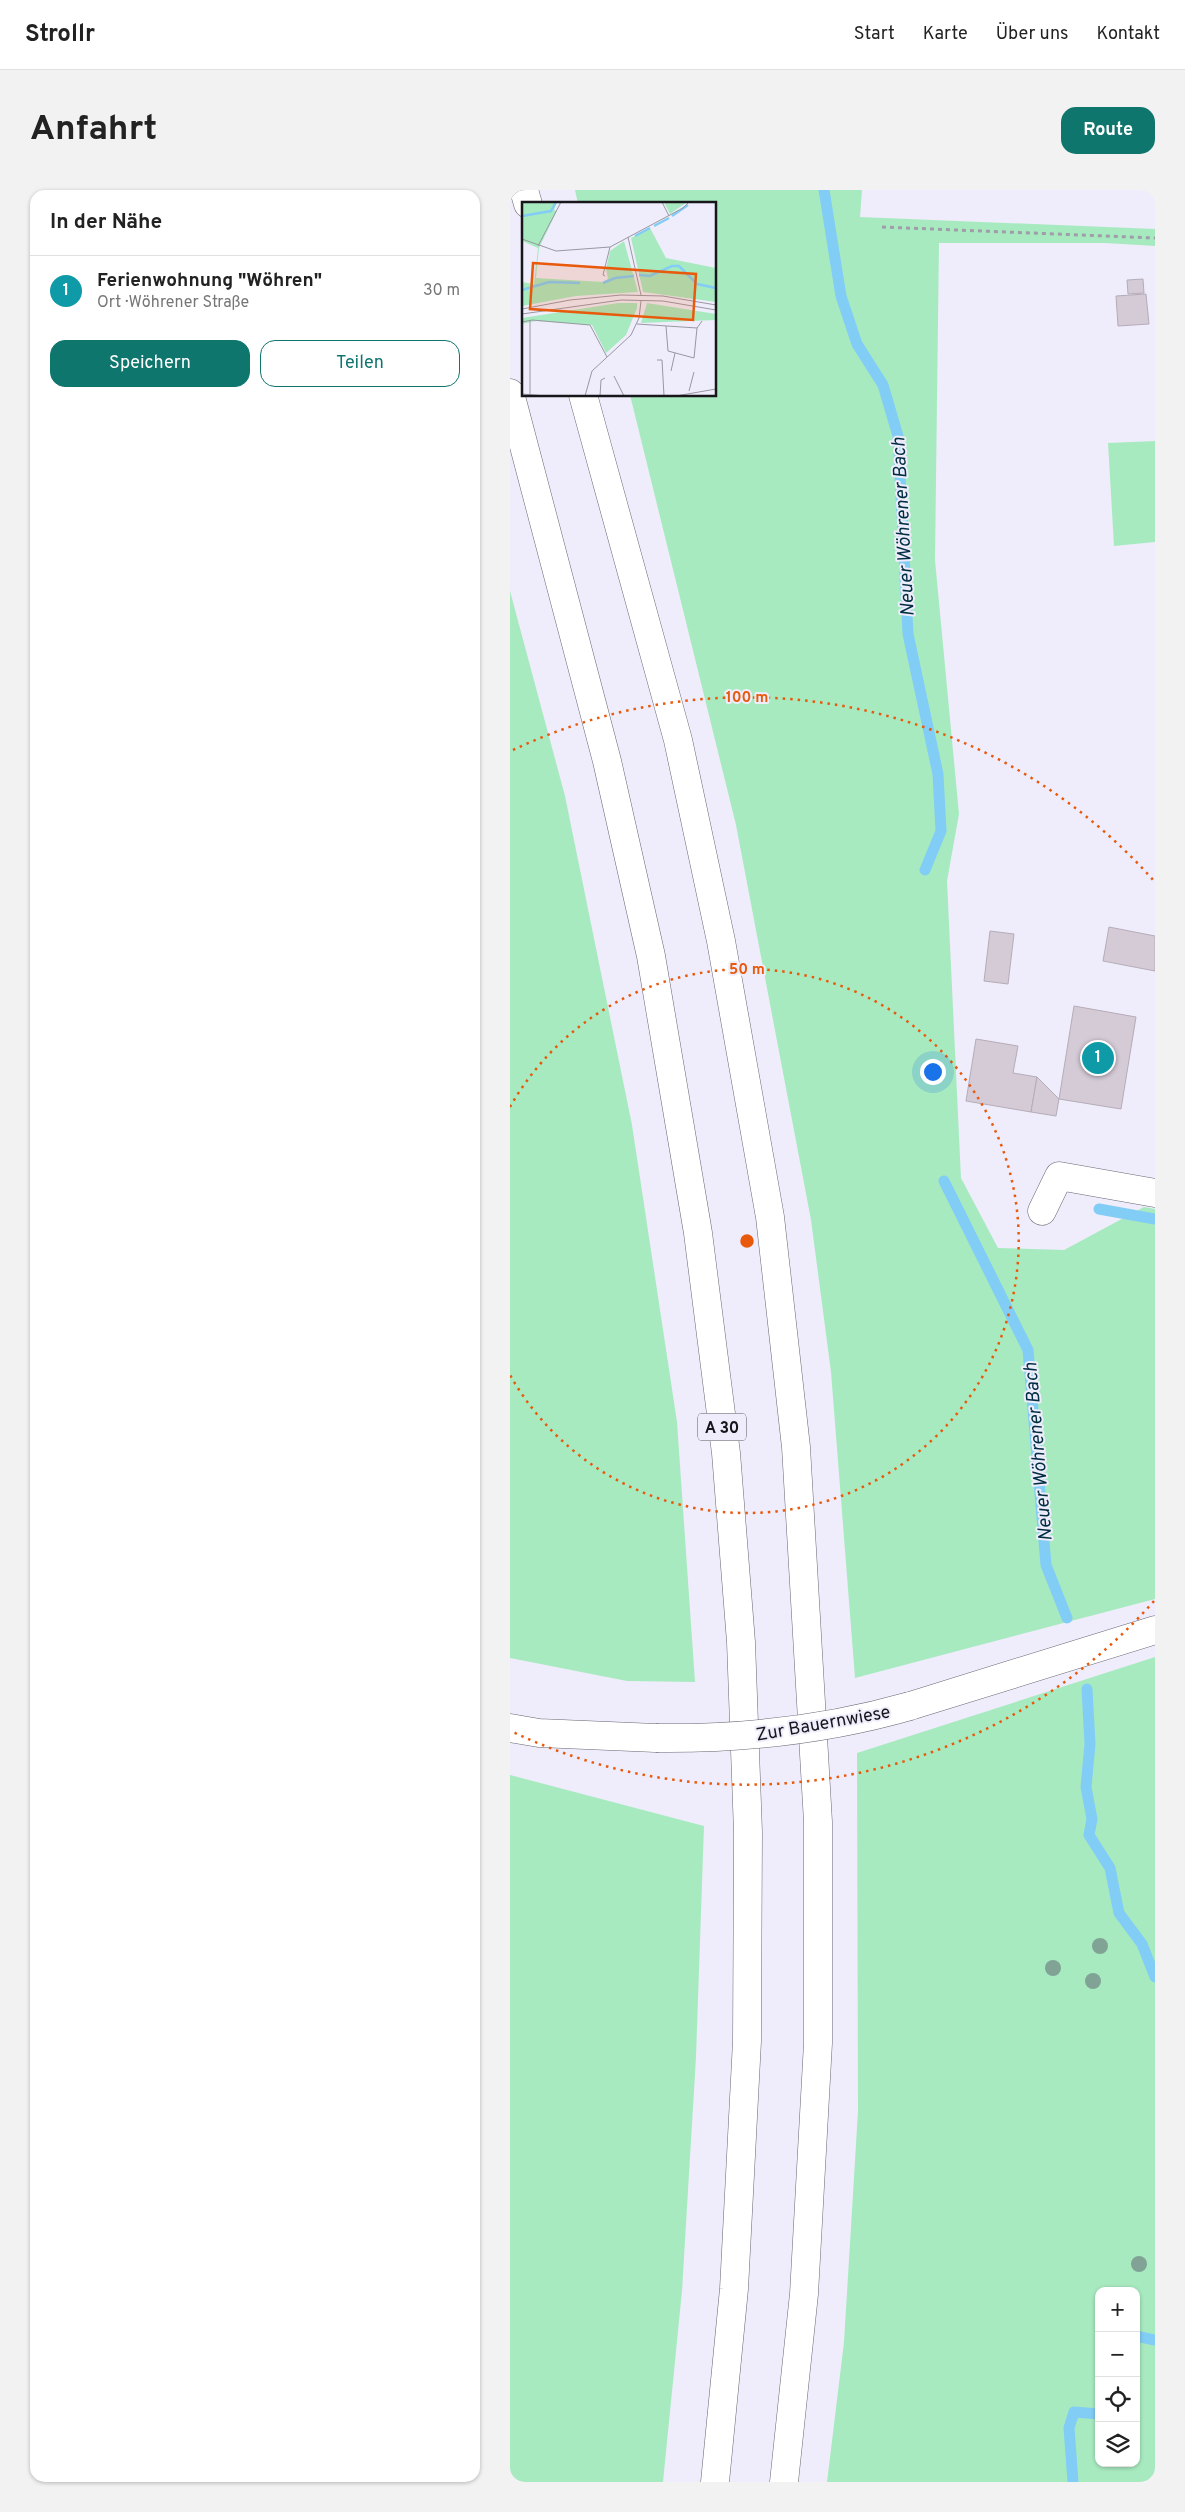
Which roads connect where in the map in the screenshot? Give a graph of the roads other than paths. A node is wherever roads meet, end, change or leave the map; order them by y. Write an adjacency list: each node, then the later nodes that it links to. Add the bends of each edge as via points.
1 (510, 393): 7 (main road, A 30, via 607,761 651,956 698,1233 726,1453 741,1642 748,1832 747,2041 734,2288)
2 (583, 396): 8 (main road, via 678,740 721,941 770,1217 796,1447 818,1822 818,2033 804,2294)
3 (1155, 1193): 4 (main road, via 1059,1176)
4 (1042, 1211)
5 (1155, 1630): 6 (main road, Zur Bauernwiese, bridge, via 863,1720 783,1733 708,1739 540,1733)
6 (510, 1728)
7 (715, 2482)
8 (784, 2482)

